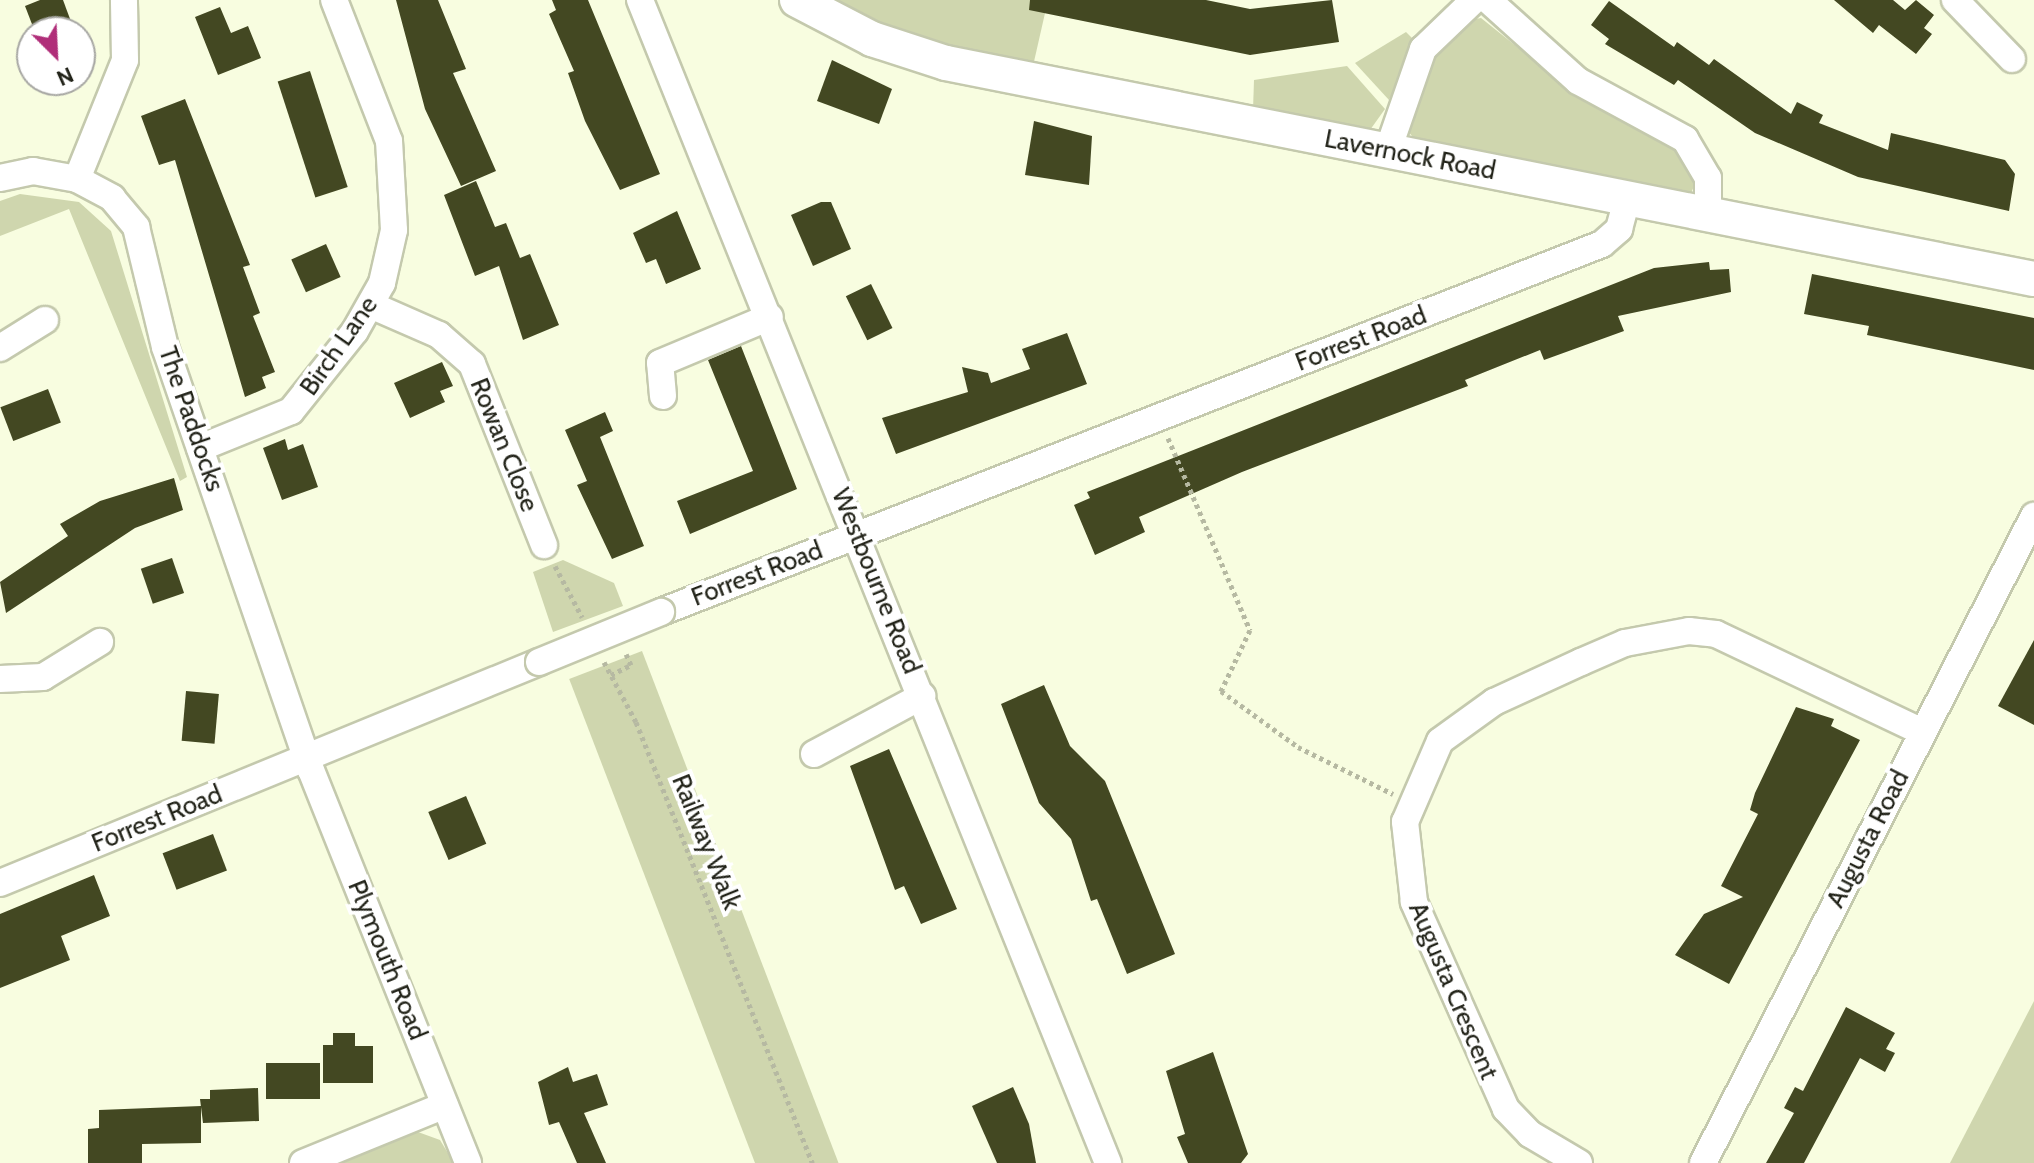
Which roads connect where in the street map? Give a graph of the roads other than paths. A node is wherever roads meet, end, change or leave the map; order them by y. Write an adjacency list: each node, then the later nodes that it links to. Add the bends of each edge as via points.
1 (124, 0): 11 (street, via 125,60)
2 (334, 0): 15 (street, Birch Lane, via 391,154 394,230)
3 (640, 0): 16 (street, Westbourne Road)
4 (797, 0): 9 (main road, Lavernock Road, via 872,39 946,63)
5 (1474, 0): 9 (street, via 1423,49)
6 (1488, 0): 13 (street, via 1578,81 1685,139 1708,178)
7 (1955, 0): 8 (street)
8 (2012, 59)
9 (1388, 150): 12 (main road, Lavernock Road)
10 (0, 178): 11 (street, The Paddocks, via 33,171)
11 (77, 179): 20 (street, The Paddocks, via 112,198 136,227)
12 (1627, 199): 13 (main road, Lavernock Road); 22 (street, Forrest Road, via 1619,229 1602,244)
13 (1708, 215): 14 (main road, Lavernock Road)
14 (2034, 279)
15 (373, 306): 20 (street, Birch Lane, via 291,411); 23 (street, Rowan Close, via 439,335 472,364)
16 (770, 317): 19 (street, via 660,363); 22 (street, Westbourne Road)
17 (45, 320): 18 (street)
18 (0, 348)
19 (663, 396)
20 (200, 448): 29 (street, The Paddocks)
21 (2034, 516): 27 (street, Augusta Road)
22 (858, 535): 26 (street, Westbourne Road); 29 (street, Forrest Road, bridge)
23 (544, 545)
24 (100, 642): 25 (street, via 43,677)
25 (0, 679)
26 (922, 696): 28 (street); 34 (street, Westbourne Road)
27 (1922, 732): 35 (street, Augusta Crescent, via 1716,634 1676,633 1610,649 1454,727 1427,760 1409,805 1414,902 1497,1096 1516,1123); 36 (street, Augusta Road)
28 (814, 754)
29 (307, 756): 30 (street, Forrest Road); 31 (street, Plymouth Road)
30 (0, 883)
31 (445, 1105): 32 (street); 33 (street, Plymouth Road)
32 (303, 1163)
33 (468, 1163)
34 (1108, 1163)
35 (1579, 1163)
36 (1703, 1163)

